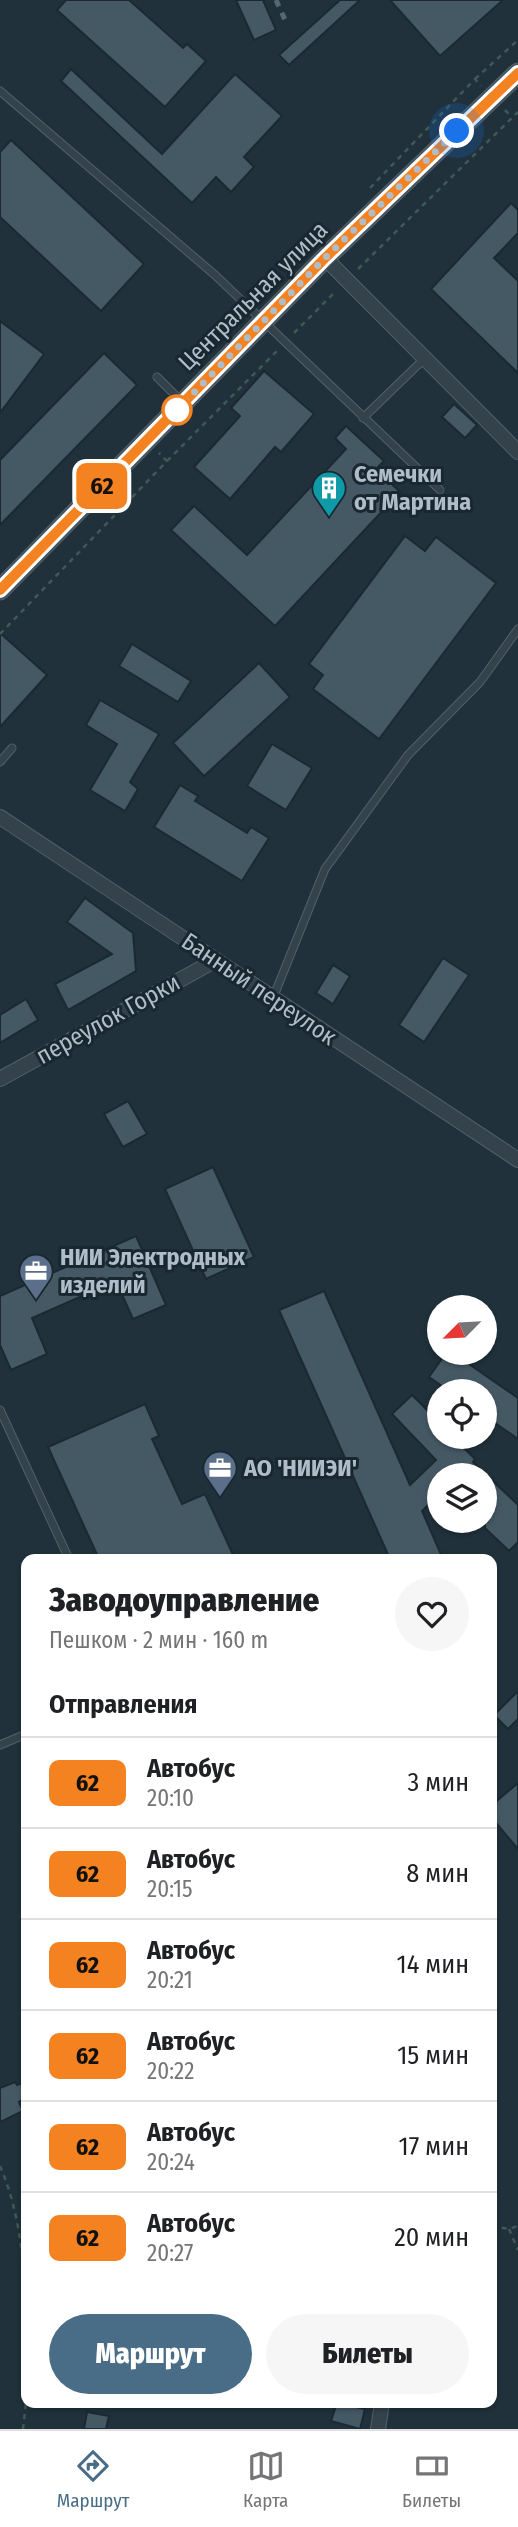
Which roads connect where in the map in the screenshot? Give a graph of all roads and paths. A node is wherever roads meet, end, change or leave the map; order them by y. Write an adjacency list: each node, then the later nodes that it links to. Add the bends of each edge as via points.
1 (518, 40): 3 (path)
2 (518, 73): 6 (main road, Центральная улица)
3 (475, 79)
4 (0, 91): 8 (lane, via 215,275)
5 (518, 112): 7 (path)
6 (325, 258): 7 (street); 8 (main road, Центральная улица)
7 (347, 280): 9 (path); 10 (street)
8 (261, 323): 9 (lane); 12 (main road, Центральная улица)
9 (284, 344): 13 (lane); 16 (path)
10 (425, 358): 13 (lane); 15 (street)
11 (156, 377): 12 (lane)
12 (183, 403): 14 (main road, Центральная улица)
13 (363, 418): 17 (lane)
14 (146, 441): 16 (path); 18 (main road, Центральная улица)
15 (518, 452)
16 (167, 461): 20 (path)
17 (440, 490)
18 (0, 590)
19 (518, 629): 25 (lane, via 480,682 408,755 325,869)
20 (0, 634)
21 (12, 748): 22 (lane)
22 (0, 762)
23 (0, 817): 24 (street, Банный переулок)
24 (216, 960): 25 (street, Банный переулок); 26 (street, переулок Горки)
25 (272, 998): 27 (street, Банный переулок)
26 (0, 1079)
27 (518, 1160)
28 (0, 1410): 29 (lane)
29 (67, 1554)
30 (21, 1736): 31 (lane)
31 (0, 1745)
32 (0, 2166): 36 (path, via 11,2192)
33 (518, 2226): 35 (path)
34 (497, 2227): 35 (path)
35 (509, 2229): 37 (path)
36 (21, 2249)
37 (518, 2250)
38 (25, 2408): 40 (path)
39 (381, 2408): 41 (street)
40 (23, 2429)
41 (378, 2429)

